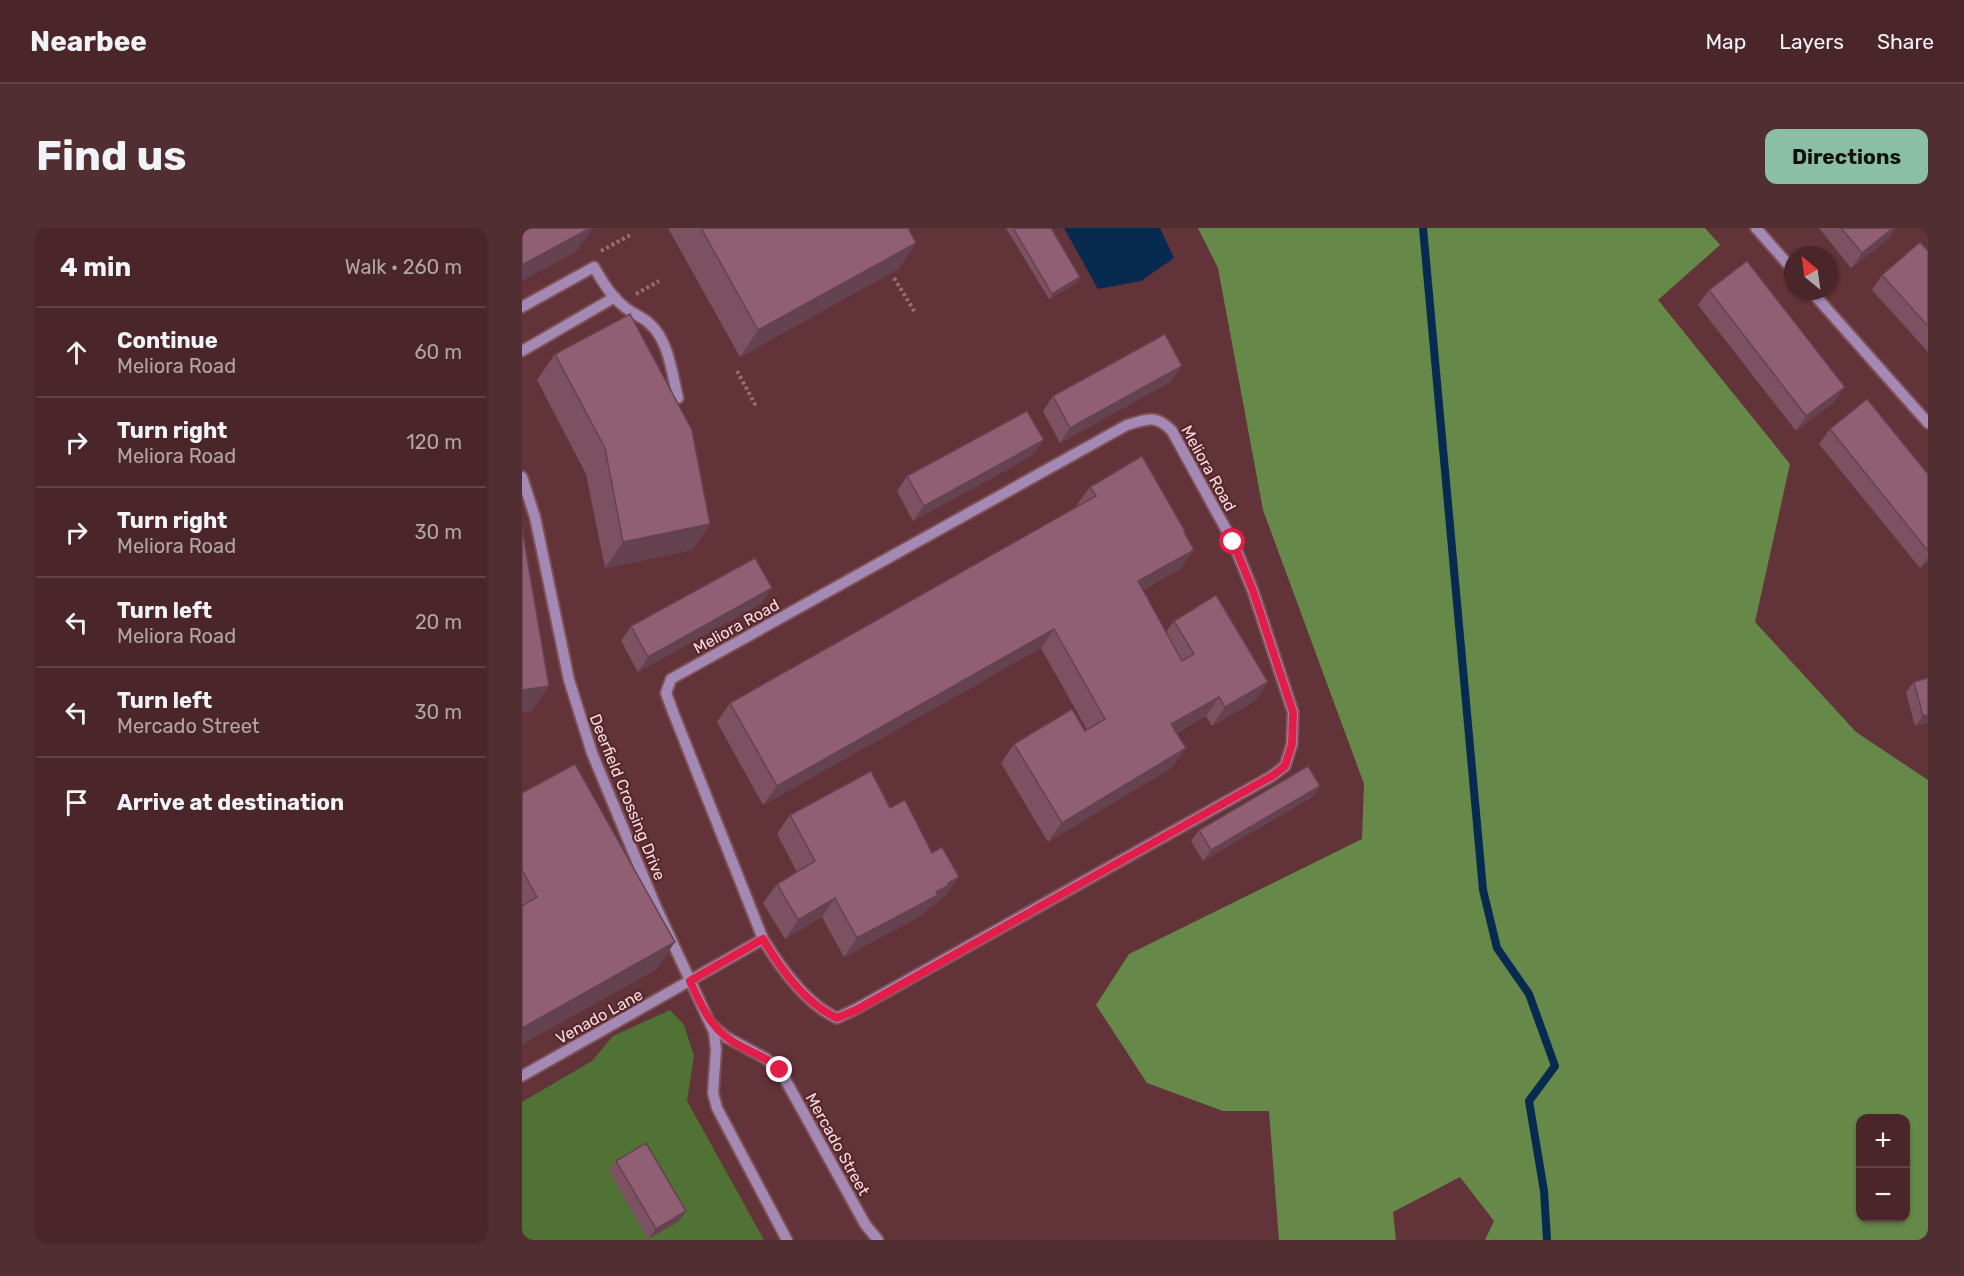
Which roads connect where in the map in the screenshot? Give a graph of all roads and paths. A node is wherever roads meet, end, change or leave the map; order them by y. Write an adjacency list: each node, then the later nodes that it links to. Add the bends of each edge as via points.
1 (1755, 228): 4 (street)
2 (632, 234): 3 (path)
3 (598, 252)
4 (1784, 260)
5 (894, 278): 10 (path)
6 (615, 297): 8 (street, via 594,267); 9 (street); 12 (street)
7 (1819, 300): 16 (street)
8 (522, 307)
9 (625, 308): 11 (street); 14 (street, via 650,324 660,337 678,398)
10 (916, 314)
11 (631, 322)
12 (522, 351)
13 (737, 370): 15 (path)
14 (661, 379)
15 (756, 406)
16 (1928, 423)
17 (522, 477): 19 (street, Deerfield Crossing Drive, via 535,517 580,720)
18 (763, 939): 18 (street, Meliora Road, via 778,964 814,1003 837,1018 1285,766 1292,744 1293,712 1253,591 1233,542 1164,421 1148,418 1127,425 671,680 666,693); 19 (street)
19 (690, 981): 20 (street, Mercado Street); 21 (street, Venado Lane)
20 (712, 1025): 22 (street, Mercado Street, via 716,1050 713,1093 717,1108); 23 (street, Mercado Street, via 780,1070 865,1224)
21 (522, 1076)
22 (787, 1240)
23 (878, 1240)

